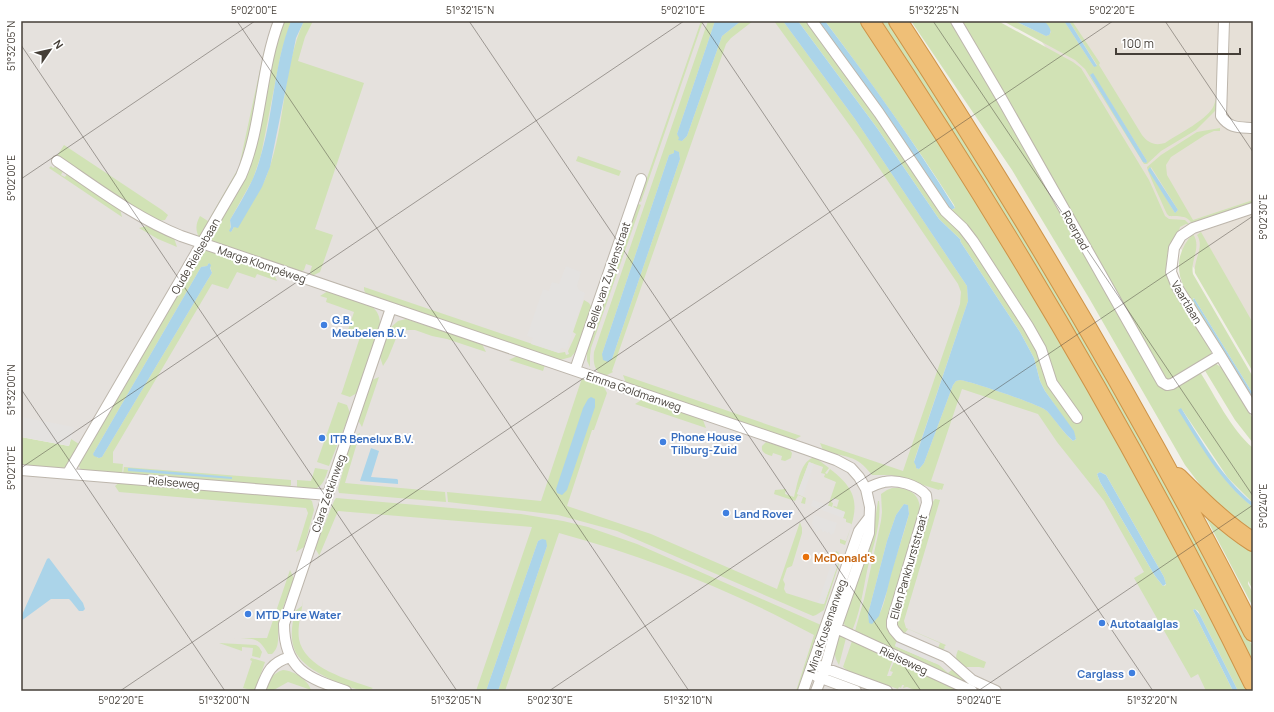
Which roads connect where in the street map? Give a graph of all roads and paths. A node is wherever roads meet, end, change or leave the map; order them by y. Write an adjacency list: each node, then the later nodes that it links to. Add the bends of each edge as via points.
1 (279, 21): 11 (street, Oude Rielsebaan, via 269,54 249,157 241,176)
2 (812, 21): 16 (street, via 879,112 945,211 973,240 1028,326 1041,349 1052,383)
3 (870, 21): 31 (highway, via 1026,265 1130,448)
4 (898, 21): 17 (highway, via 1040,246)
5 (956, 21): 13 (street, Roerpad, via 1162,382 1172,384)
6 (1224, 21): 7 (street, via 1221,116 1232,126)
7 (1253, 128)
8 (57, 161): 11 (street, Marga Klompéweg, via 157,226)
9 (641, 179): 14 (street, Belle van Zuylenstraat)
10 (1253, 208): 13 (street, Vaartlaan, via 1193,228 1181,236 1174,248 1171,272 1177,287)
11 (202, 243): 12 (street, Marga Klompéweg); 19 (street, Oude Rielsebaan)
12 (391, 308): 14 (street, Emma Goldmanweg); 21 (street, Clara Zetkinweg)
13 (1220, 355): 15 (street, Vaartlaan)
14 (575, 370): 20 (street, Emma Goldmanweg, via 836,460 856,473)
15 (1253, 409)
16 (1077, 418)
17 (1164, 463): 23 (highway, via 1214,512); 25 (highway)
18 (21, 470): 19 (street, Rielseweg)
19 (68, 473): 21 (street, Rielseweg)
20 (866, 489): 22 (street, Mina Krusemanweg, via 870,506); 39 (street, Ellen Pankhurststraat, via 892,481 917,488 926,495 927,503 892,621 894,630 900,637 946,657 972,680)
21 (328, 495): 26 (street, Clara Zetkinweg, via 284,624 284,638)
22 (869, 518): 24 (street, Mina Krusemanweg, via 869,533); 27 (street, Mina Krusemanweg, via 859,531)
23 (1253, 542)
24 (836, 628): 28 (street, Mina Krusemanweg); 38 (street, Rielseweg)
25 (1253, 632)
26 (290, 657): 32 (street, via 271,667); 33 (street, via 310,678)
27 (814, 663): 28 (street); 29 (street, Mina Krusemanweg)
28 (825, 668): 30 (street, Mina Krusemanweg); 37 (street)
29 (810, 674): 30 (street); 34 (street, Mina Krusemanweg)
30 (821, 679): 35 (street, Mina Krusemanweg); 36 (street)
31 (1253, 683)
32 (260, 691)
33 (346, 691)
34 (803, 691)
35 (816, 691)
36 (856, 691)
37 (887, 691)
38 (972, 691)
39 (996, 691)

